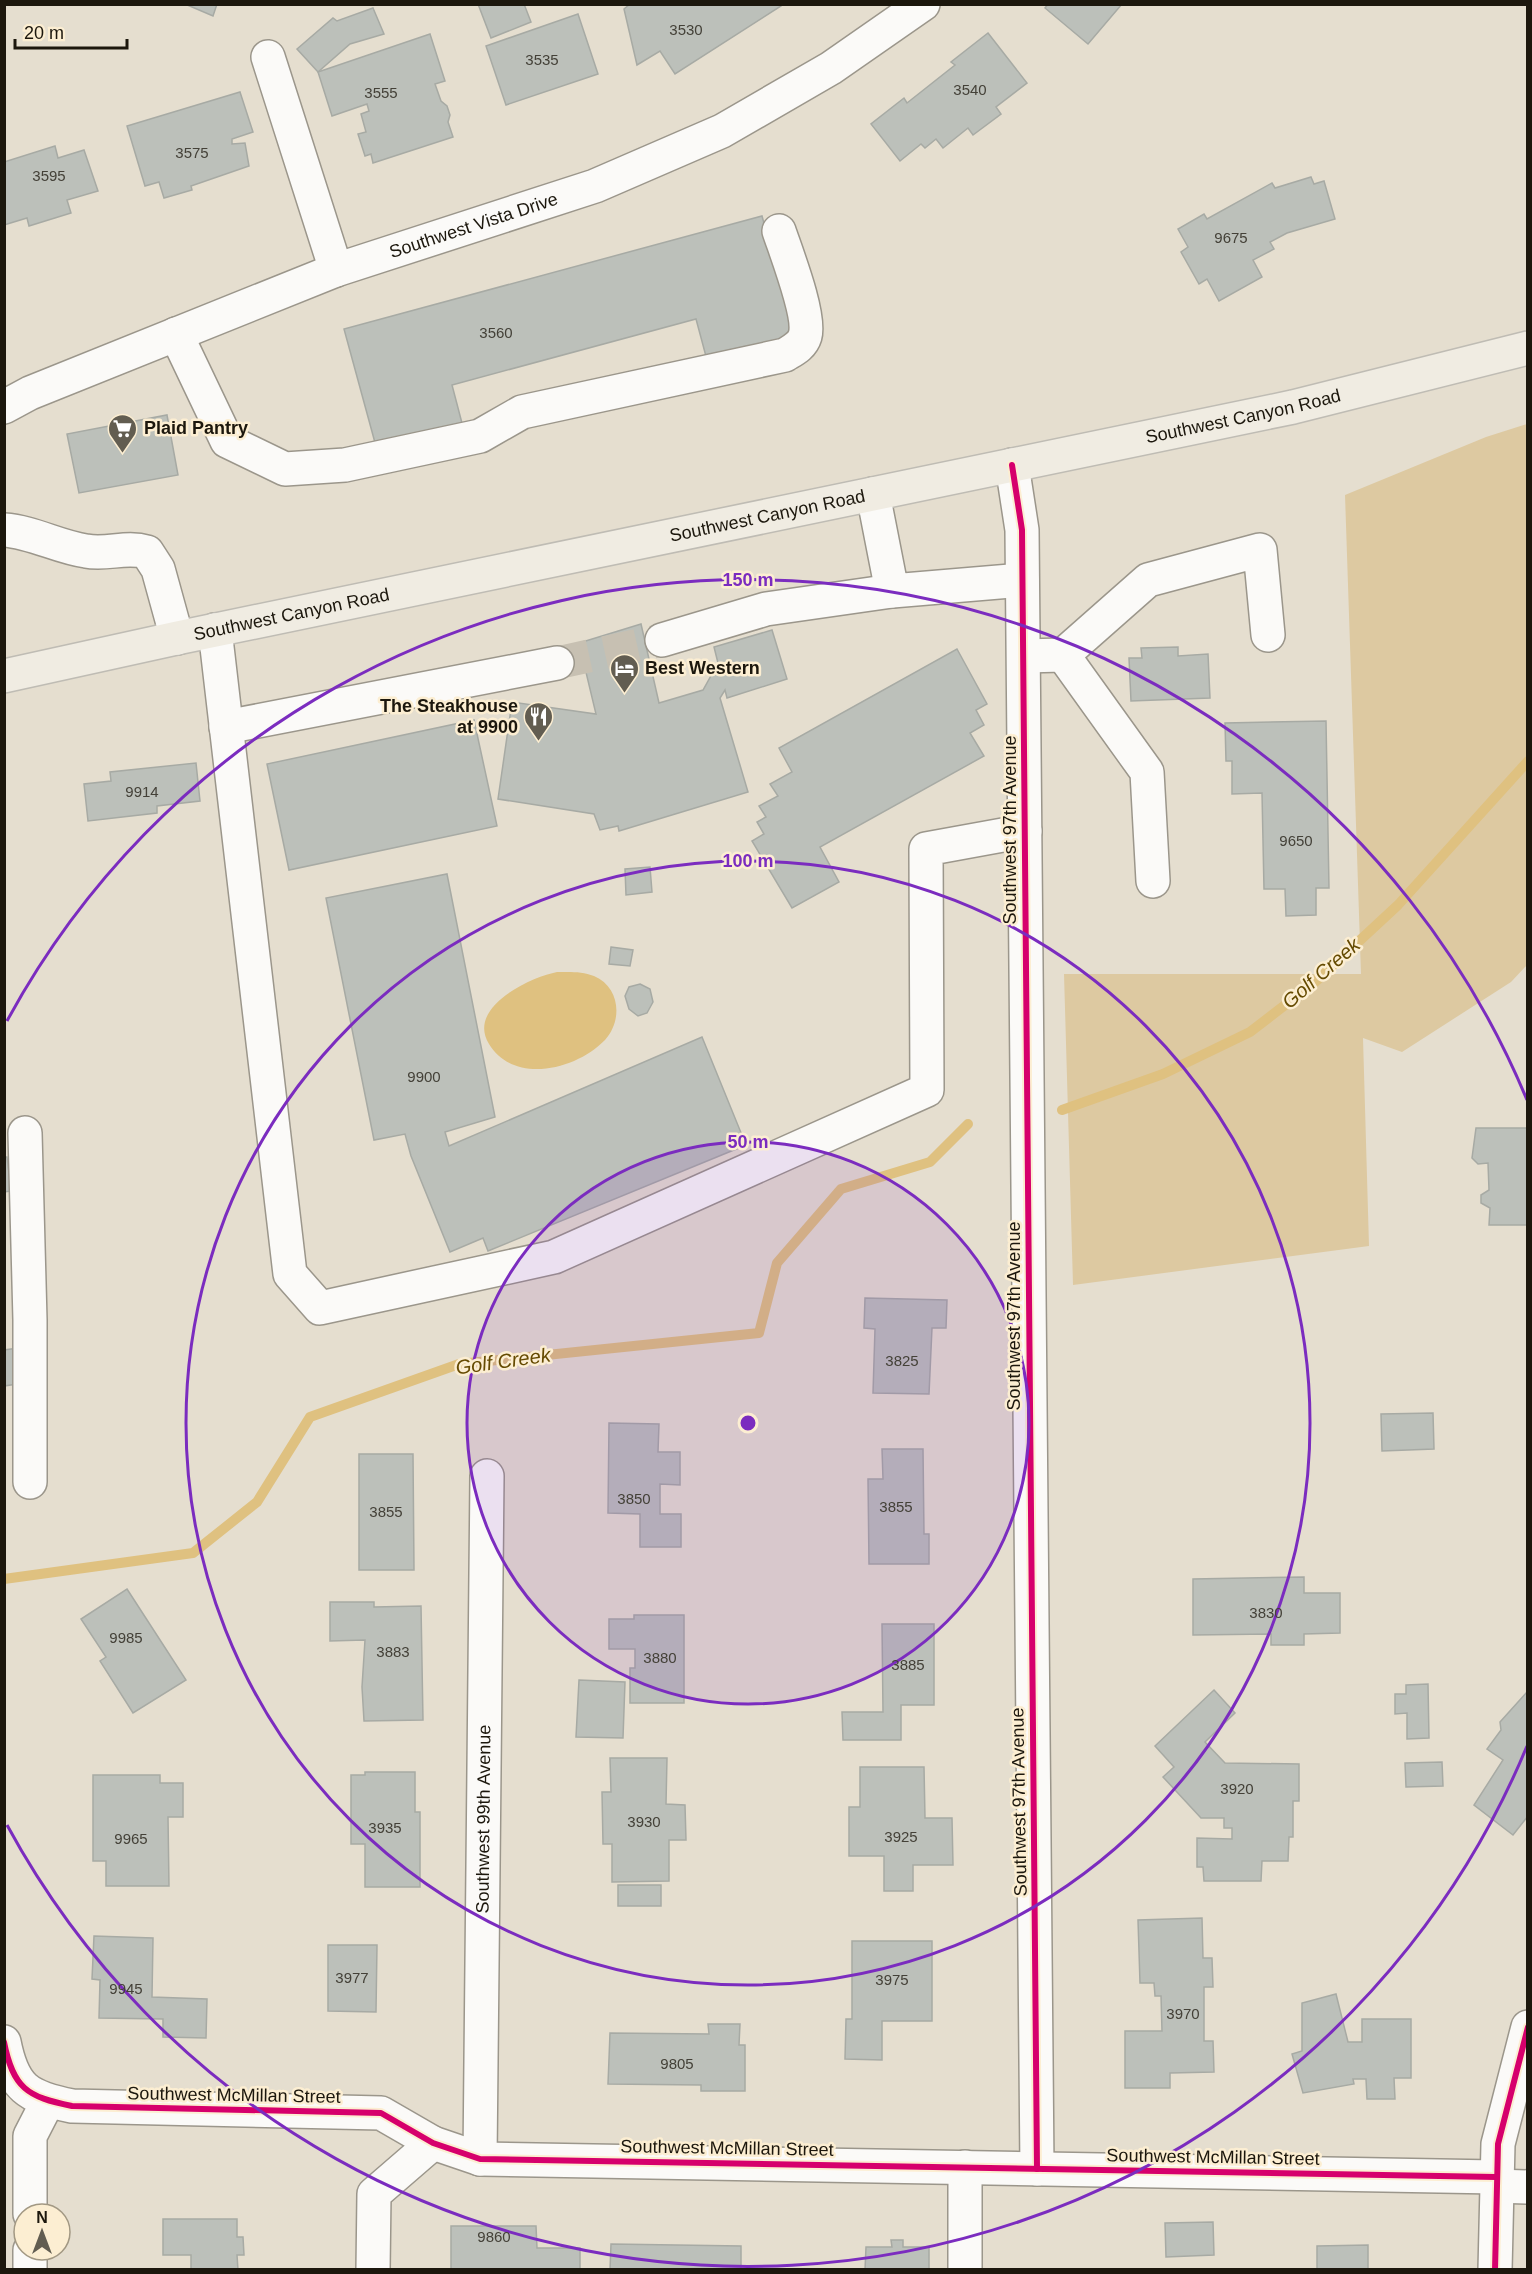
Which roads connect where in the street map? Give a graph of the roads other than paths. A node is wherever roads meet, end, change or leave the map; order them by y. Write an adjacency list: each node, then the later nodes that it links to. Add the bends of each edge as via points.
1 (923, 4): 4 (street, Southwest Vista Drive, via 831,68 722,131 595,186)
2 (268, 57): 4 (street)
3 (779, 231): 5 (street, via 804,309 806,335 800,346 785,355 522,412 480,436 345,465 285,469 227,441)
4 (336, 270): 5 (street, Southwest Vista Drive)
5 (176, 334): 7 (street, Southwest Vista Drive, via 30,393)
6 (1527, 348): 8 (main road, Southwest Canyon Road, via 1293,407)
7 (4, 408)
8 (1012, 465): 9 (main road, Southwest Canyon Road); 11 (street, Southwest 97th Avenue, via 1022,517)
9 (873, 494): 12 (street); 13 (main road, Southwest Canyon Road)
10 (4, 530): 15 (street, via 95,553 133,548 147,552 158,569)
11 (1023, 580): 12 (street); 18 (street, Southwest 97th Avenue)
12 (892, 591): 16 (street, via 766,609)
13 (215, 630): 15 (main road, Southwest Canyon Road); 21 (street)
14 (1268, 634): 17 (street, via 1260,550 1148,580)
15 (177, 638): 20 (main road, Southwest Canyon Road)
16 (662, 640)
17 (1063, 655): 18 (street); 23 (street, via 1147,772)
18 (1024, 656): 22 (street, Southwest 97th Avenue)
19 (556, 663): 21 (street)
20 (4, 676)
21 (226, 727): 22 (street, via 290,1274 320,1308 554,1257 927,1090 926,849)
22 (1025, 831): 35 (street, Southwest 97th Avenue)
23 (1153, 880)
24 (25, 1133): 25 (street)
25 (16, 1240): 26 (street)
26 (17, 1322): 28 (street)
27 (487, 1476): 33 (street, Southwest 99th Avenue)
28 (30, 1482)
29 (1527, 2027): 36 (street, via 1498,2144)
30 (4, 2042): 31 (street, Southwest McMillan Street, via 9,2068 25,2090)
31 (48, 2101): 32 (street, Southwest McMillan Street, via 72,2106 381,2113); 37 (street, via 30,2136)
32 (433, 2143): 33 (street, Southwest McMillan Street); 38 (street, via 374,2194)
33 (480, 2159): 34 (street, Southwest McMillan Street)
34 (965, 2168): 35 (street, Southwest McMillan Street); 39 (street)
35 (1037, 2169): 36 (street, Southwest McMillan Street)
36 (1506, 2183): 40 (street)
37 (30, 2202)
38 (373, 2270)
39 (965, 2270)
40 (1495, 2270)

